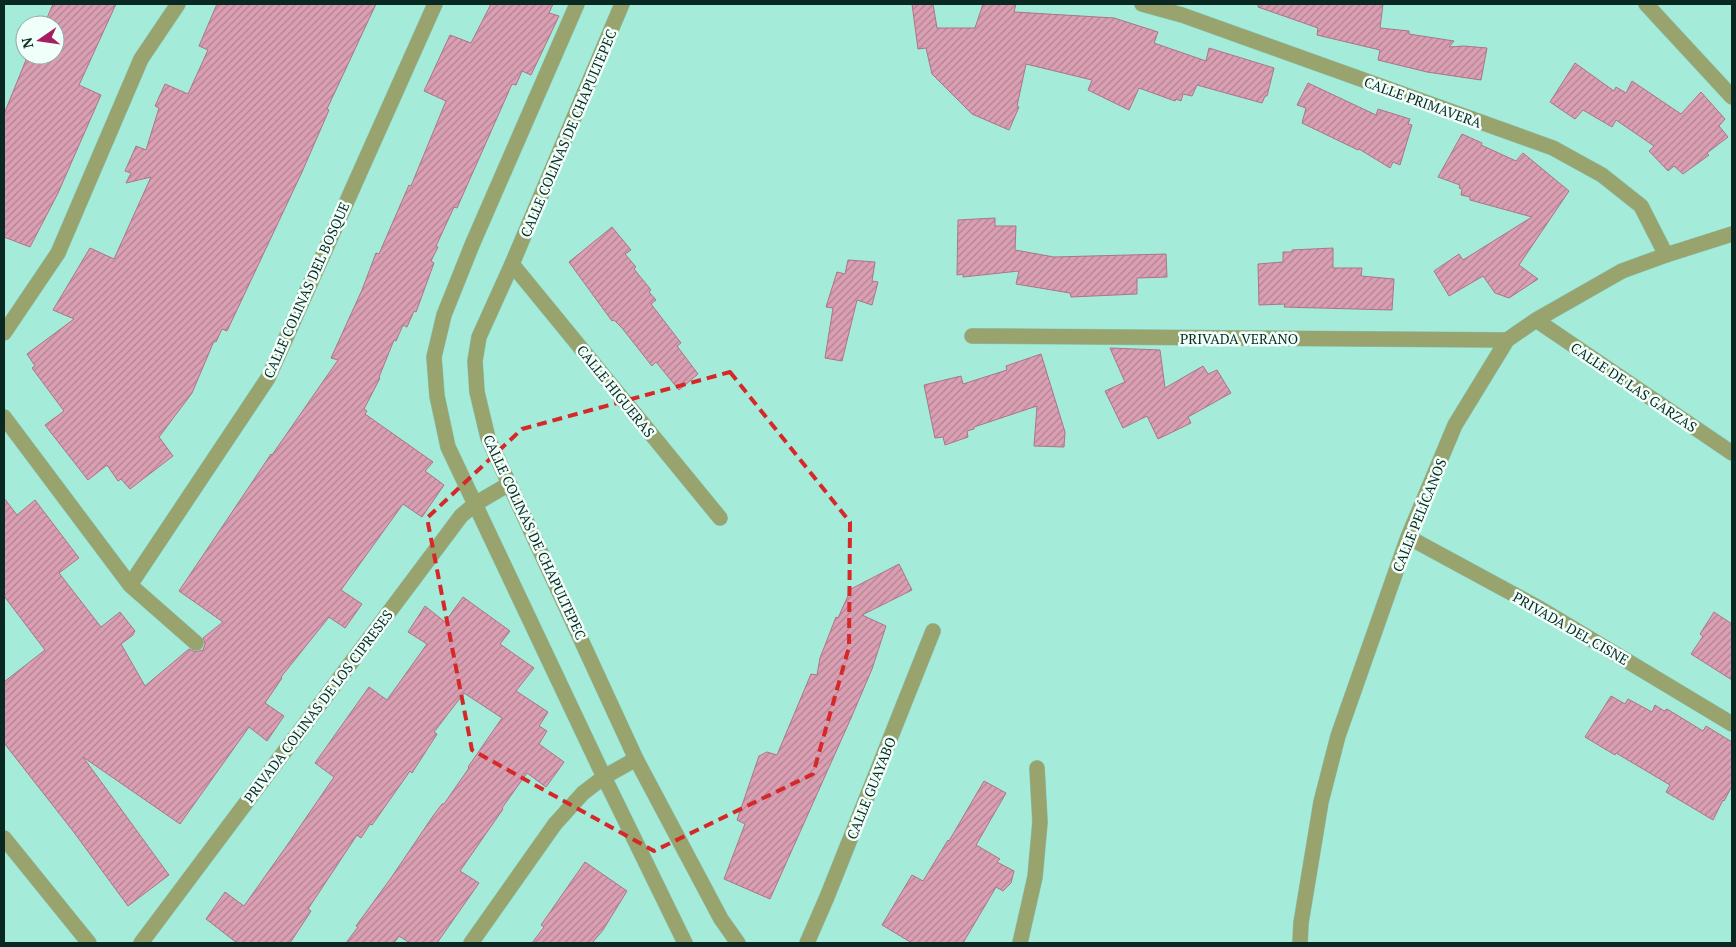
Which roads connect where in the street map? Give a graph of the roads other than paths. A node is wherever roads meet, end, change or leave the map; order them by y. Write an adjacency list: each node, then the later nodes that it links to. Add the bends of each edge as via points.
1 (178, 4): 12 (street, via 141,59 58,252)
2 (435, 4): 21 (street, CALLE COLINAS DEL BOSQUE, via 268,378)
3 (577, 4): 18 (street, via 472,245 444,315 434,357 436,396 448,447)
4 (622, 4): 10 (street, CALLE COLINAS DE CHAPULTEPEC)
5 (1142, 4): 9 (street, CALLE PRIMAVERA, via 1182,15 1553,148 1602,175 1641,206)
6 (1646, 4): 7 (street)
7 (1732, 97)
8 (1732, 234): 9 (street, CALLE PELÍCANOS)
9 (1666, 255): 11 (street, CALLE PELÍCANOS, via 1622,271)
10 (512, 264): 17 (street, CALLE COLINAS DE CHAPULTEPEC, via 479,337 475,361 477,392 488,438); 19 (street, CALLE HIGUERAS)
11 (1536, 320): 14 (street, CALLE PELÍCANOS); 16 (street, CALLE DE LAS GARZAS)
12 (4, 333)
13 (972, 336): 14 (street, PRIVADA VERANO)
14 (1507, 340): 20 (street, CALLE PELÍCANOS, via 1455,425)
15 (4, 417): 21 (street)
16 (1732, 453)
17 (509, 484): 18 (street, PRIVADA COLINAS DE LOS CIPRESES); 25 (street, CALLE COLINAS DE CHAPULTEPEC)
18 (475, 504): 27 (street); 30 (street, PRIVADA COLINAS DE LOS CIPRESES, via 461,516 404,591)
19 (720, 518)
20 (1408, 537): 24 (street, PRIVADA DEL CISNE, via 1539,608); 36 (street, CALLE PELÍCANOS, via 1338,736 1321,802)
21 (130, 585): 23 (street)
22 (934, 631): 34 (street, CALLE GUAYABO)
23 (196, 643)
24 (1732, 724)
25 (636, 759): 27 (street); 33 (street, CALLE COLINAS DE CHAPULTEPEC, via 721,919)
26 (1037, 768): 35 (street, via 1040,822 1035,877)
27 (604, 777): 31 (street, via 583,793 555,824); 32 (street)
28 (4, 838): 29 (street)
29 (89, 943)
30 (142, 943)
31 (471, 943)
32 (685, 943)
33 (738, 943)
34 (807, 943)
35 (1020, 943)
36 (1300, 943)

